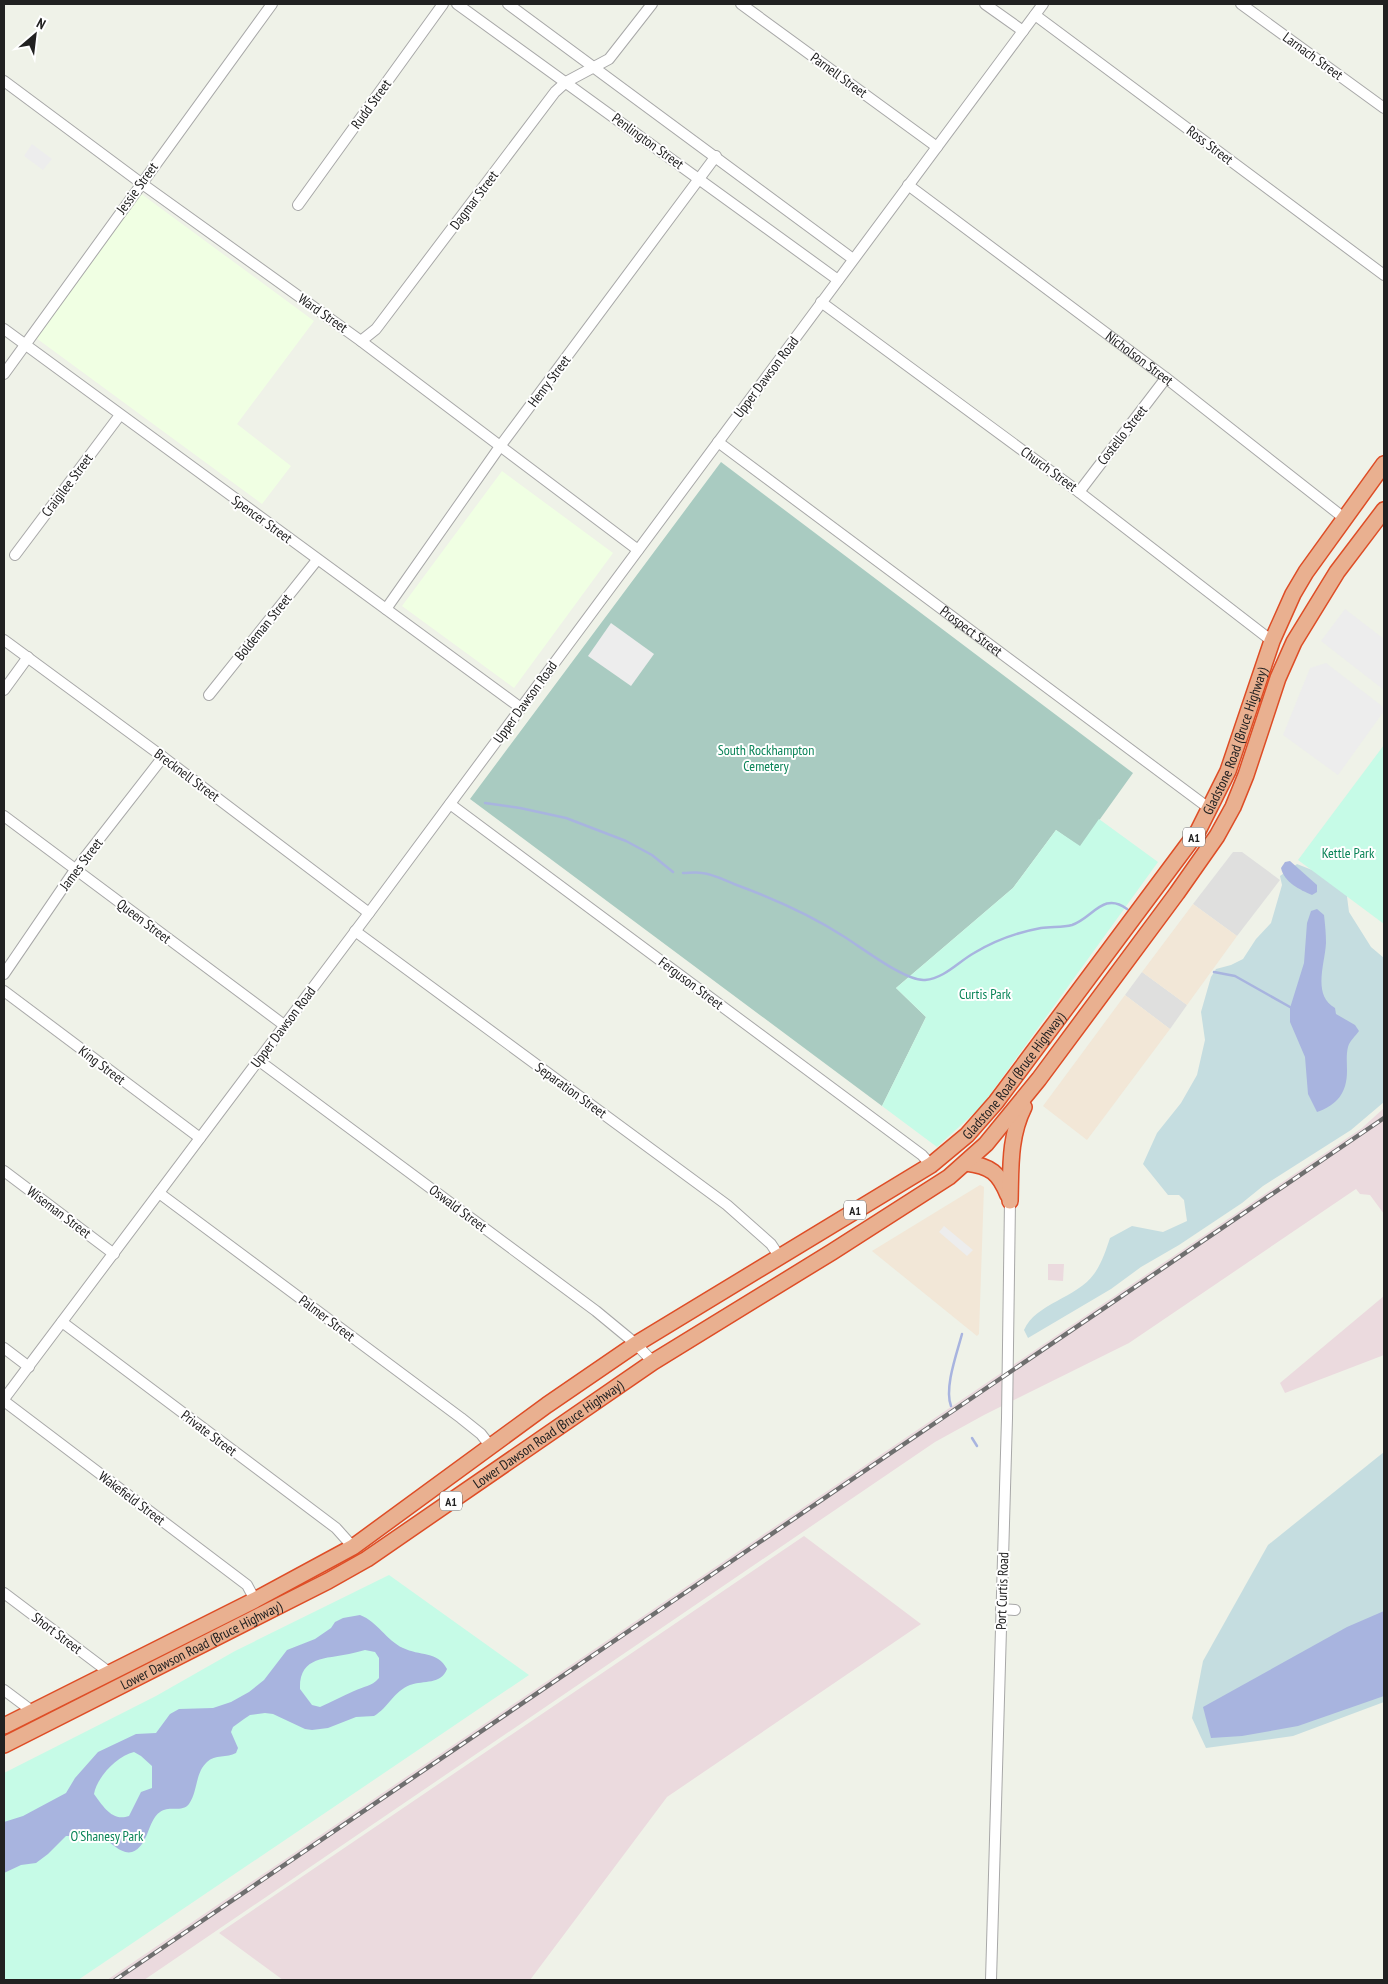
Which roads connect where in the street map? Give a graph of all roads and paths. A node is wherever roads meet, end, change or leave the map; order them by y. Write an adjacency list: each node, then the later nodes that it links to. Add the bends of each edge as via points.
1 (272, 4): 19 (street, Jessie Street)
2 (443, 4): 21 (street, Rudd Street)
3 (457, 4): 14 (street, Penlington Street)
4 (508, 4): 12 (street, Penlington Street)
5 (652, 4): 12 (street, Dagmar Street, via 610,59)
6 (741, 4): 16 (street, Parnell Street)
7 (985, 4): 11 (street)
8 (1043, 4): 10 (street, Upper Dawson Road)
9 (1241, 4): 15 (street, Larnach Street)
10 (1035, 15): 11 (street, Upper Dawson Road); 23 (street, Ross Street)
11 (1023, 32): 16 (street, Upper Dawson Road)
12 (593, 66): 14 (street, Dagmar Street); 17 (street, Penlington Street)
13 (4, 81): 19 (street, Ward Street)
14 (566, 82): 18 (street, Penlington Street); 27 (street, Dagmar Street, via 555,92 376,329)
15 (1384, 108)
16 (937, 147): 20 (street, Upper Dawson Road)
17 (716, 156): 18 (street, Henry Street); 22 (street, Penlington Street)
18 (699, 178): 24 (street, Penlington Street); 33 (street, Henry Street)
19 (141, 183): 27 (street, Ward Street); 28 (street, Jessie Street)
20 (908, 185): 22 (street, Upper Dawson Road); 30 (street, Nicholson Street)
21 (298, 205)
22 (853, 259): 24 (street, Upper Dawson Road)
23 (1384, 275)
24 (838, 280): 25 (street, Upper Dawson Road)
25 (822, 302): 32 (street, Upper Dawson Road); 35 (street, Church Street)
26 (4, 329): 28 (street, Spencer Street)
27 (361, 341): 33 (street, Ward Street)
28 (26, 345): 29 (street, Jessie Street); 31 (street, Spencer Street)
29 (4, 374)
30 (1166, 378): 35 (street, Costello Street); 37 (street, Nicholson Street)
31 (120, 415): 40 (street, Craigilee Street); 41 (street, Spencer Street)
32 (718, 442): 39 (street, Upper Dawson Road); 51 (street, Prospect Street)
33 (501, 445): 39 (street, Ward Street); 42 (street, Henry Street)
34 (1384, 464): 37 (highway, Gladstone Road (Bruce Highway) / A1)
35 (1079, 492): 44 (street, Church Street)
36 (1384, 510): 38 (highway, Gladstone Road (Bruce Highway) / A1)
37 (1344, 518): 38 (highway, Nicholson Street); 44 (highway, Gladstone Road (Bruce Highway) / A1, via 1302,579)
38 (1366, 534): 53 (highway, Gladstone Road (Bruce Highway) / A1, via 1325,591 1290,650 1246,775)
39 (638, 550): 48 (street, Upper Dawson Road)
40 (15, 555)
41 (317, 560): 42 (street, Spencer Street); 47 (street, Boldeman Street)
42 (386, 609): 48 (street, Spencer Street)
43 (4, 640): 45 (street, Brecknell Street)
44 (1272, 641): 51 (highway, Gladstone Road (Bruce Highway) / A1, via 1237,748)
45 (28, 657): 46 (street); 49 (street, Brecknell Street)
46 (4, 690)
47 (209, 695)
48 (521, 708): 50 (street, Upper Dawson Road)
49 (163, 757): 54 (street, James Street); 55 (street, Brecknell Street)
50 (450, 804): 55 (street, Upper Dawson Road); 64 (street, Ferguson Street, via 922,1155)
51 (1210, 809): 53 (highway, Prospect Street); 64 (highway, Gladstone Road (Bruce Highway) / A1, via 1183,853 996,1102 967,1135)
52 (4, 816): 54 (street, Queen Street)
53 (1226, 819): 61 (highway, Gladstone Road (Bruce Highway) / A1, via 1177,893)
54 (76, 870): 57 (street, James Street); 59 (street, Queen Street)
55 (369, 913): 56 (street, Upper Dawson Road)
56 (355, 932): 59 (street, Upper Dawson Road); 70 (street, Separation Street, via 727,1204)
57 (4, 974)
58 (4, 991): 62 (street, King Street)
59 (284, 1025): 60 (street, Upper Dawson Road)
60 (258, 1060): 62 (street, Upper Dawson Road); 72 (street, Oswald Street)
61 (1039, 1079): 63 (highway, Gladstone Road (Bruce Highway) / A1, via 986,1144); 68 (highway, via 1013,1135)
62 (200, 1138): 67 (street, Upper Dawson Road)
63 (966, 1162): 66 (highway, Gladstone Road (Bruce Highway) / A1); 68 (highway, via 982,1165 996,1174 1002,1180)
64 (931, 1165): 70 (highway, Lower Dawson Road (Bruce Highway) / A1)
65 (4, 1171): 69 (street, Wiseman Street)
66 (949, 1177): 74 (highway, Lower Dawson Road (Bruce Highway) / A1)
67 (159, 1193): 69 (street, Upper Dawson Road); 77 (street, Palmer Street, via 461,1418)
68 (1010, 1201): 81 (street, Port Curtis Road)
69 (114, 1254): 71 (street, Upper Dawson Road)
70 (779, 1256): 72 (highway, Lower Dawson Road (Bruce Highway) / A1)
71 (62, 1322): 75 (street, Upper Dawson Road); 78 (street, Private Street, via 336,1528)
72 (636, 1344): 74 (street, Oswald Street); 77 (highway, Lower Dawson Road (Bruce Highway) / A1)
73 (4, 1348): 75 (street)
74 (652, 1362): 87 (highway, Lower Dawson Road (Bruce Highway) / A1, via 367,1559)
75 (29, 1367): 76 (street, Upper Dawson Road)
76 (4, 1400): 80 (street, Wakefield Street, via 247,1586)
77 (491, 1447): 78 (highway, Lower Dawson Road (Bruce Highway) / A1)
78 (353, 1547): 80 (highway, Lower Dawson Road (Bruce Highway) / A1)
79 (4, 1593): 83 (street, Short Street)
80 (255, 1600): 83 (highway, Lower Dawson Road (Bruce Highway) / A1)
81 (1001, 1609): 82 (street); 88 (street, Port Curtis Road)
82 (1015, 1610)
83 (110, 1673): 85 (highway, Lower Dawson Road (Bruce Highway) / A1)
84 (4, 1690): 85 (street)
85 (32, 1711): 86 (highway, Lower Dawson Road (Bruce Highway) / A1)
86 (4, 1726)
87 (4, 1746)
88 (991, 1980)

